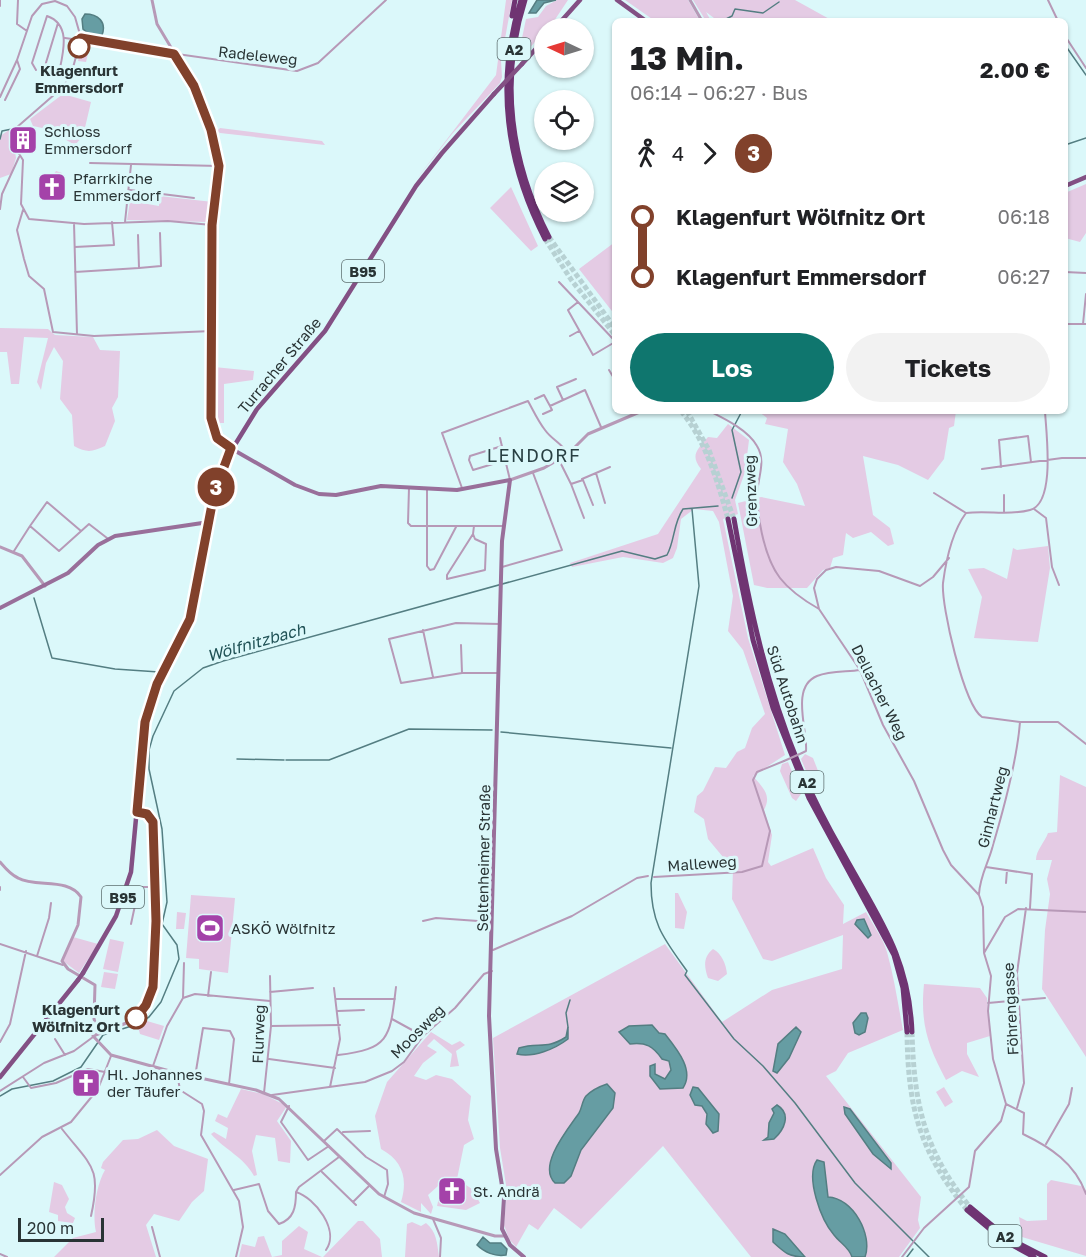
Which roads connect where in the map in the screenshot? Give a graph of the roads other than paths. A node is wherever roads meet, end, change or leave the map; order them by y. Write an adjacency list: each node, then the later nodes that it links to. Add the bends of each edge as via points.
1 (0, 0): 12 (street)
2 (18, 0): 18 (street, via 17,24)
3 (152, 0): 24 (street, via 157,24)
4 (386, 0): 24 (street, Radeleweg, via 327,56 304,70 282,71)
5 (515, 0): 21 (highway)
6 (523, 0): 21 (highway, A2); 21 (highway, A2, via 512,69 512,121 522,171 547,238 524,192 511,146 506,100)
7 (578, 0): 13 (main road)
8 (617, 0): 14 (main road)
9 (690, 0): 15 (street)
10 (1048, 0): 16 (street)
11 (58, 1): 18 (street, via 38,7); 20 (street, via 72,11)
12 (0, 6)
13 (563, 18)
14 (642, 18)
15 (700, 18)
16 (1057, 18)
17 (58, 23): 19 (street); 26 (street); 29 (street, via 51,17 45,19 32,63)
18 (27, 31): 25 (street)
19 (65, 38): 20 (street, Radeleweg); 27 (street, via 60,68)
20 (81, 38): 24 (street, Radeleweg); 32 (street, via 75,68 68,80 16,128)
21 (511, 38)
22 (1068, 41): 28 (street)
23 (534, 51): 81 (main road, Turracher Straße / B95, bridge, via 416,186 325,331 257,409)
24 (174, 54): 35 (street, via 194,86 211,130)
25 (17, 60): 30 (street); 31 (street, via 20,69)
26 (45, 66)
27 (50, 67)
28 (1086, 68)
29 (36, 70)
30 (1, 94)
31 (5, 100)
32 (19, 157): 42 (street, via 2,194); 43 (street, via 23,160)
33 (90, 163): 34 (street)
34 (131, 164): 35 (street); 38 (street)
35 (219, 166): 49 (street)
36 (1086, 177): 39 (main road)
37 (73, 182): 38 (street)
38 (131, 182): 40 (street)
39 (1068, 185)
40 (130, 190): 41 (street); 47 (street)
41 (194, 198)
42 (0, 209)
43 (23, 210): 44 (street); 45 (street)
44 (21, 219): 45 (street); 64 (street, via 17,230 24,259 29,276 44,289 51,328 57,333)
45 (28, 219): 48 (street)
46 (112, 222): 47 (street); 48 (street); 52 (street, via 114,245)
47 (125, 222): 49 (street)
48 (74, 224): 52 (street)
49 (212, 225): 62 (street)
50 (160, 233): 53 (street, via 161,266)
51 (138, 234): 53 (street)
52 (75, 247): 54 (street)
53 (139, 268): 54 (street)
54 (75, 272): 64 (street)
55 (1068, 272): 56 (street)
56 (1086, 273)
57 (559, 282): 59 (street)
58 (1086, 294): 61 (street)
59 (578, 302): 63 (street, via 568,310); 66 (street)
60 (1068, 324): 61 (street)
61 (1085, 324)
62 (213, 331): 64 (street); 81 (street, via 212,427 217,438)
63 (579, 331): 65 (street); 67 (street, via 593,356)
64 (77, 334)
65 (570, 336)
66 (612, 339)
67 (612, 344)
68 (609, 370): 69 (street)
69 (612, 375)
70 (576, 379): 72 (street, via 557,387)
71 (535, 399): 73 (street, via 544,394)
72 (563, 400): 73 (street); 78 (street, via 585,390)
73 (550, 406): 74 (street, via 552,410)
74 (543, 414)
75 (630, 414): 78 (street)
76 (714, 414): 124 (street, Grenzweg, via 755,442 761,454 757,488 761,532 779,577)
77 (1045, 414): 86 (street)
78 (601, 427): 82 (street)
79 (500, 438): 80 (street)
80 (502, 446): 84 (street); 84 (street, via 470,456 469,460 473,470)
81 (231, 448): 96 (main road, via 295,485 319,494 336,495 381,486); 108 (main road, Turracher Straße / B95)
82 (568, 454): 85 (street); 98 (street, via 544,429 528,400 442,433)
83 (1086, 458): 86 (street)
84 (506, 460): 93 (street)
85 (559, 460): 91 (street); 95 (street)
86 (1048, 460): 87 (street); 103 (street, via 1046,494)
87 (1031, 462): 89 (street); 89 (street, via 1028,436 999,440)
88 (610, 467): 92 (street)
89 (1001, 467): 90 (street)
90 (982, 470)
91 (533, 473): 93 (street); 120 (street, via 562,550)
92 (596, 473): 94 (street); 101 (street)
93 (510, 480): 98 (main road); 111 (main road, Seltenheimer Straße)
94 (581, 481): 95 (street); 102 (street, via 584,480)
95 (571, 484): 106 (street)
96 (409, 487): 97 (main road); 113 (street, via 409,525)
97 (427, 489): 98 (main road); 113 (street)
98 (462, 489)
99 (934, 493): 105 (street)
100 (1004, 495): 104 (street)
101 (605, 503)
102 (593, 505)
103 (1034, 509): 104 (street); 121 (street, via 1046,518 1052,567)
104 (1004, 512): 105 (street)
105 (966, 513): 119 (street, via 956,529)
106 (584, 518)
107 (731, 519): 177 (highway, Süd Autobahn / A2, via 753,640 773,708 812,804 894,955)
108 (208, 522): 116 (main road); 134 (main road, Turracher Straße / B95, via 190,619 157,684 145,722)
109 (30, 526): 114 (street, via 59,551); 114 (street, via 47,502); 118 (street)
110 (474, 526): 111 (street); 112 (street); 115 (street)
111 (504, 526): 120 (main road, Seltenheimer Straße)
112 (456, 527): 113 (street); 113 (street, via 432,570 428,566)
113 (428, 528)
114 (81, 531): 116 (street, via 91,524)
115 (473, 534): 115 (street, via 447,575 447,579 485,570 486,544)
116 (108, 539): 122 (main road, via 68,573)
117 (0, 547): 118 (street)
118 (14, 551): 122 (street, via 30,564)
119 (949, 558): 124 (street, Dellacher Weg, via 933,578 920,586 879,571 847,567 826,570 814,588); 132 (street, via 943,592 964,690 982,717)
120 (501, 567): 125 (main road, Seltenheimer Straße)
121 (1059, 585)
122 (45, 586): 123 (main road)
123 (0, 608)
124 (819, 609): 128 (street, Dellacher Weg)
125 (500, 624): 126 (street, via 456,623); 130 (main road, Seltenheimer Straße)
126 (423, 630): 131 (street); 131 (street, via 389,639 401,683)
127 (461, 645): 129 (street)
128 (860, 670): 139 (street, Malleweg, bridge, via 817,676 806,687 806,751 757,772 753,780 770,831 762,866 742,872); 142 (street, Dellacher Weg, via 943,850 951,865)
129 (462, 673): 130 (street); 131 (street)
130 (499, 673): 148 (main road, Seltenheimer Straße)
131 (433, 677)
132 (1020, 722): 133 (street, via 1058,722); 136 (street, Ginhartweg, via 999,826)
133 (1086, 744)
134 (137, 812): 141 (street, via 147,814 153,822); 191 (main road, Turracher Straße / B95, bridge, via 127,887 109,930 78,980)
135 (0, 862): 156 (street, via 19,879 65,886 78,893 81,914)
136 (985, 867): 137 (street); 142 (street, Ginhartweg)
137 (1007, 870): 140 (street); 145 (street, via 1033,876)
138 (648, 876): 151 (street, Malleweg, via 637,878 572,916)
139 (654, 877)
140 (1006, 883)
141 (155, 887): 149 (street, via 139,887); 178 (street, via 150,998 132,1022)
142 (979, 895): 153 (street)
143 (51, 903): 154 (street)
144 (1026, 908): 145 (street); 153 (street, via 1005,917); 169 (street, Föhrengasse, via 1017,966)
145 (1030, 908): 146 (street)
146 (1086, 912)
147 (423, 921): 148 (street, via 436,918)
148 (493, 922): 151 (main road, Seltenheimer Straße)
149 (131, 924)
150 (0, 944): 152 (street)
151 (493, 950): 157 (main road, Seltenheimer Straße)
152 (27, 951): 154 (street); 182 (street, via 10,1024)
153 (984, 953): 171 (street, via 991,976)
154 (37, 956): 156 (street)
155 (184, 963): 165 (street)
156 (63, 965): 178 (street, via 95,984 94,1019)
157 (492, 971): 179 (street, Moosweg, via 484,974 455,1008); 222 (main road, Seltenheimer Straße, via 490,1075 504,1198)
158 (211, 972): 164 (street)
159 (270, 976): 163 (street, Flurweg)
160 (396, 987): 168 (street)
161 (314, 988): 163 (street)
162 (334, 988): 167 (street)
163 (270, 992): 170 (street, Flurweg)
164 (208, 996): 165 (street, via 195,994); 170 (street)
165 (183, 998): 187 (street, via 167,1026)
166 (1045, 998): 169 (street)
167 (336, 999): 168 (street); 173 (street)
168 (395, 999): 174 (street)
169 (1018, 1000): 171 (street); 202 (street, Föhrengasse, via 1024,1083)
170 (270, 1001): 176 (street, Flurweg)
171 (988, 1003): 200 (street, via 993,1059)
172 (364, 1010): 173 (street)
173 (338, 1011): 175 (street)
174 (392, 1019): 179 (street); 183 (street, via 388,1034 375,1047)
175 (340, 1024): 176 (street); 183 (street)
176 (271, 1026): 186 (street, Flurweg)
177 (910, 1032)
178 (99, 1033): 181 (street)
179 (423, 1036): 195 (street, Moosweg, via 402,1064 386,1074 365,1082)
180 (55, 1039): 184 (street)
181 (96, 1039): 184 (street); 185 (street)
182 (0, 1042)
183 (338, 1054): 188 (street)
184 (65, 1055): 192 (street)
185 (111, 1055): 187 (street); 189 (street)
186 (269, 1059): 188 (street); 198 (street, Flurweg)
187 (153, 1066): 190 (street)
188 (335, 1068): 195 (street)
189 (105, 1072): 192 (street, via 88,1069 56,1083 29,1086); 203 (street, via 96,1092)
190 (177, 1073): 193 (street); 213 (street, via 180,1090 202,1104 201,1135)
191 (0, 1077)
192 (23, 1077): 197 (street)
193 (195, 1077): 194 (street); 194 (street, via 203,1028 230,1031 234,1039)
194 (229, 1085): 198 (street)
195 (330, 1087): 199 (street, Moosweg)
196 (1072, 1089): 207 (street, via 1069,1104)
197 (0, 1091)
198 (264, 1093): 199 (street)
199 (272, 1095): 201 (street)
200 (1006, 1104): 202 (street); 230 (street, via 1002,1121 975,1151 969,1187 915,1238)
201 (289, 1106): 206 (street); 208 (street, via 281,1122 308,1160)
202 (1017, 1108): 207 (street, via 1024,1113 1023,1134)
203 (62, 1129): 211 (street, via 42,1137); 219 (street, via 87,1157 97,1178)
204 (370, 1131): 205 (street)
205 (343, 1132): 206 (street, via 333,1130); 216 (street, via 366,1156 387,1170)
206 (324, 1141): 208 (street)
207 (1046, 1144): 215 (street, via 1075,1171)
208 (329, 1146): 209 (street)
209 (339, 1157): 210 (street); 212 (street)
210 (321, 1171): 214 (street); 217 (street)
211 (0, 1175)
212 (369, 1186): 216 (street); 217 (street)
213 (234, 1190): 214 (street, via 259,1184 268,1211 279,1224 293,1213); 227 (street, via 243,1218)
214 (296, 1192): 223 (street, via 307,1196 327,1220 330,1241)
215 (1086, 1194)
216 (384, 1197): 220 (street)
217 (353, 1202): 218 (street)
218 (356, 1205)
219 (91, 1216)
220 (433, 1219): 222 (street); 228 (street, via 441,1238)
221 (152, 1227): 226 (street)
222 (504, 1236): 229 (main road)
223 (326, 1250)
224 (0, 1254): 225 (street)
225 (7, 1257)
226 (160, 1257)
227 (236, 1257)
228 (440, 1257)
229 (524, 1257)
230 (902, 1257)
231 (1034, 1257): 232 (highway, A2, via 1003,1240 969,1208 1006,1237)
232 (1045, 1257)

